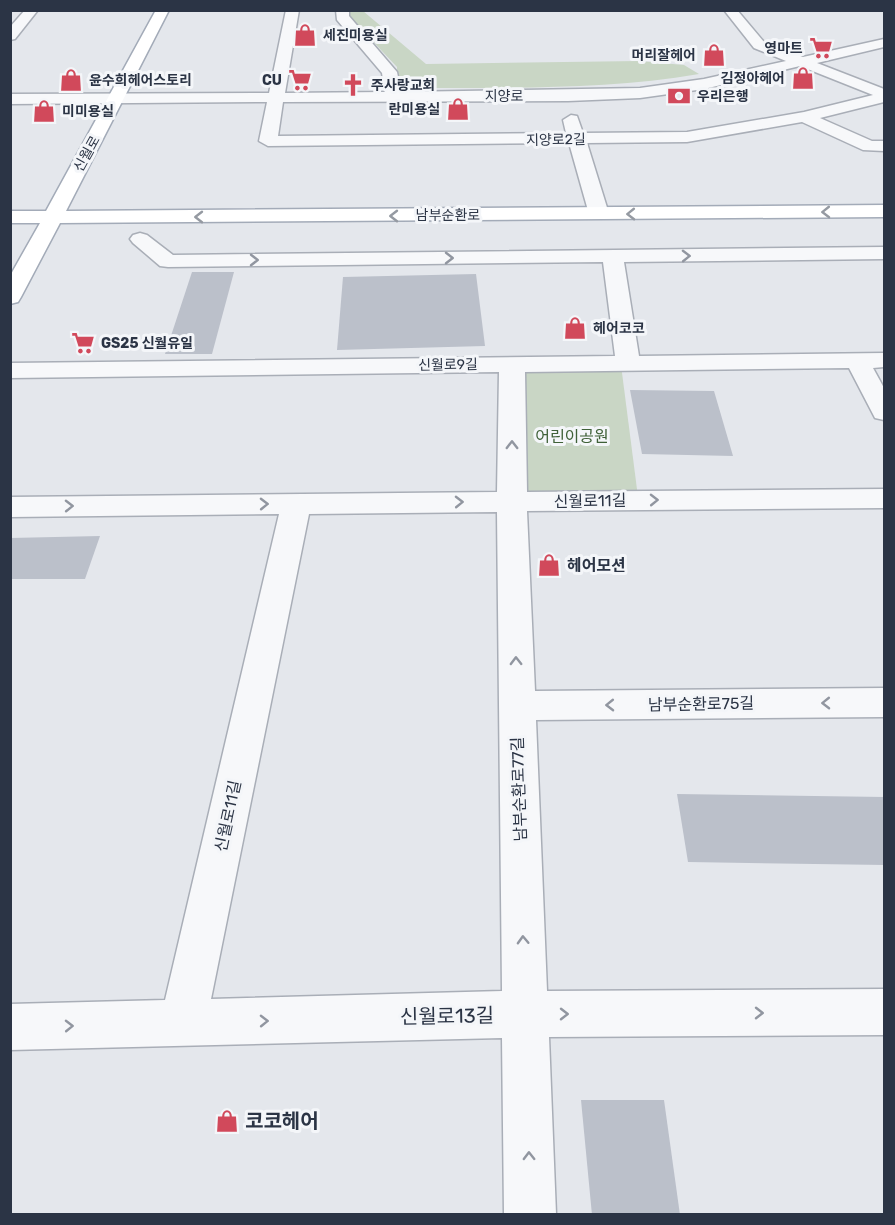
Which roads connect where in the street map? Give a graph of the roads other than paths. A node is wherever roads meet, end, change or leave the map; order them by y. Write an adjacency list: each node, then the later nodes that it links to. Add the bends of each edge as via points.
1 (32, 10): 6 (street)
2 (163, 10): 13 (main road, 신월로)
3 (293, 10): 11 (street)
4 (343, 10): 12 (street, via 342,17 389,72)
5 (730, 10): 8 (street, via 759,45)
6 (10, 36)
7 (885, 42): 8 (street, 지양로)
8 (802, 61): 9 (street); 10 (street, 지양로, via 704,84 640,93)
9 (885, 95): 15 (street, 지양로2길)
10 (562, 96): 12 (street, 지양로); 16 (street)
11 (278, 97): 12 (street, 지양로); 13 (street, 지양로); 16 (street, 지양로2길, via 268,141)
12 (394, 97)
13 (119, 98): 14 (street, 지양로); 21 (main road, 신월로)
14 (10, 99)
15 (804, 117): 16 (street, 지양로2길, via 687,137); 17 (street, via 869,146)
16 (577, 140): 19 (street)
17 (885, 146)
18 (885, 211): 19 (main road, 남부순환로, one-way to 19)
19 (599, 214): 21 (main road, 남부순환로, one-way to 21)
20 (10, 217): 21 (main road, 남부순환로)
21 (52, 217): 25 (main road, 신월로)
22 (176, 238): 24 (main road)
23 (64, 239): 25 (main road)
24 (130, 239): 27 (street, one-way to 27, via 168,261)
25 (30, 240): 28 (main road, 신월로)
26 (885, 253): 27 (street, one-way to 26)
27 (613, 257): 31 (street)
28 (10, 297)
29 (857, 360): 30 (street, 신월로9길); 31 (street, 신월로9길); 34 (street)
30 (885, 360)
31 (628, 363): 32 (street, 신월로9길)
32 (512, 364): 33 (street, 신월로9길); 36 (street, 남부순환로77길, one-way to 32)
33 (10, 371)
34 (885, 412)
35 (885, 498): 36 (street, 신월로11길, one-way to 35)
36 (512, 502): 37 (street, 신월로11길, one-way to 36); 40 (street, 남부순환로77길, one-way to 36)
37 (296, 504): 38 (street, 신월로11길, one-way to 37); 43 (street, 신월로11길)
38 (10, 507)
39 (885, 702): 40 (street, 남부순환로75길, one-way to 40)
40 (517, 706): 42 (street, 남부순환로77길, one-way to 40)
41 (885, 1012): 42 (street, 신월로13길, one-way to 41)
42 (525, 1014): 43 (street, 신월로13길, one-way to 42); 45 (street, 남부순환로77길, one-way to 42)
43 (183, 1023): 44 (street, 신월로13길, one-way to 43)
44 (10, 1027)
45 (530, 1215)

